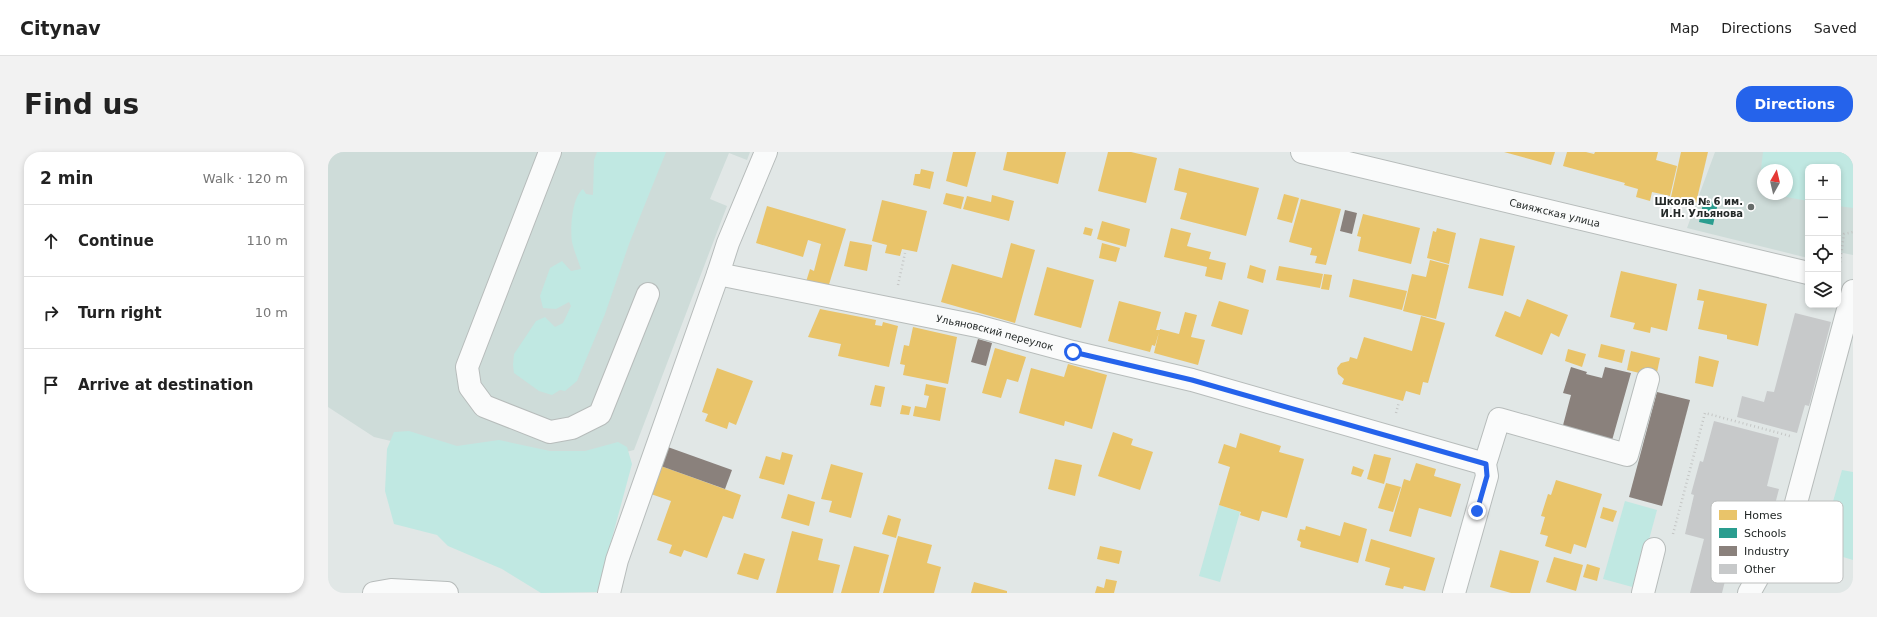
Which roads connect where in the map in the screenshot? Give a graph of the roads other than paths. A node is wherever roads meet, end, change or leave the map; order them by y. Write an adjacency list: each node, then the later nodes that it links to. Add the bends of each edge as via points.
1 (550, 152): 10 (street, via 467,366 470,387 484,406 550,432 572,428 600,414)
2 (766, 152): 6 (street, via 728,243)
3 (1302, 152): 4 (street, Свияжская улица)
4 (1359, 159): 5 (street, Свияжская улица)
5 (1805, 273)
6 (718, 274): 12 (street, Ульяновский переулок, via 977,326 1192,380); 18 (street, via 620,552)
7 (1841, 282): 8 (street)
8 (1853, 284)
9 (1853, 290): 13 (street)
10 (648, 294)
11 (1648, 379): 12 (street, via 1627,455 1499,418)
12 (1486, 464): 19 (street, via 1487,476)
13 (1797, 501)
14 (1654, 549): 20 (street)
15 (1755, 583): 21 (street)
16 (374, 593): 17 (street, via 391,590)
17 (447, 593)
18 (609, 593)
19 (1454, 593)
20 (1643, 593)
21 (1749, 593)

